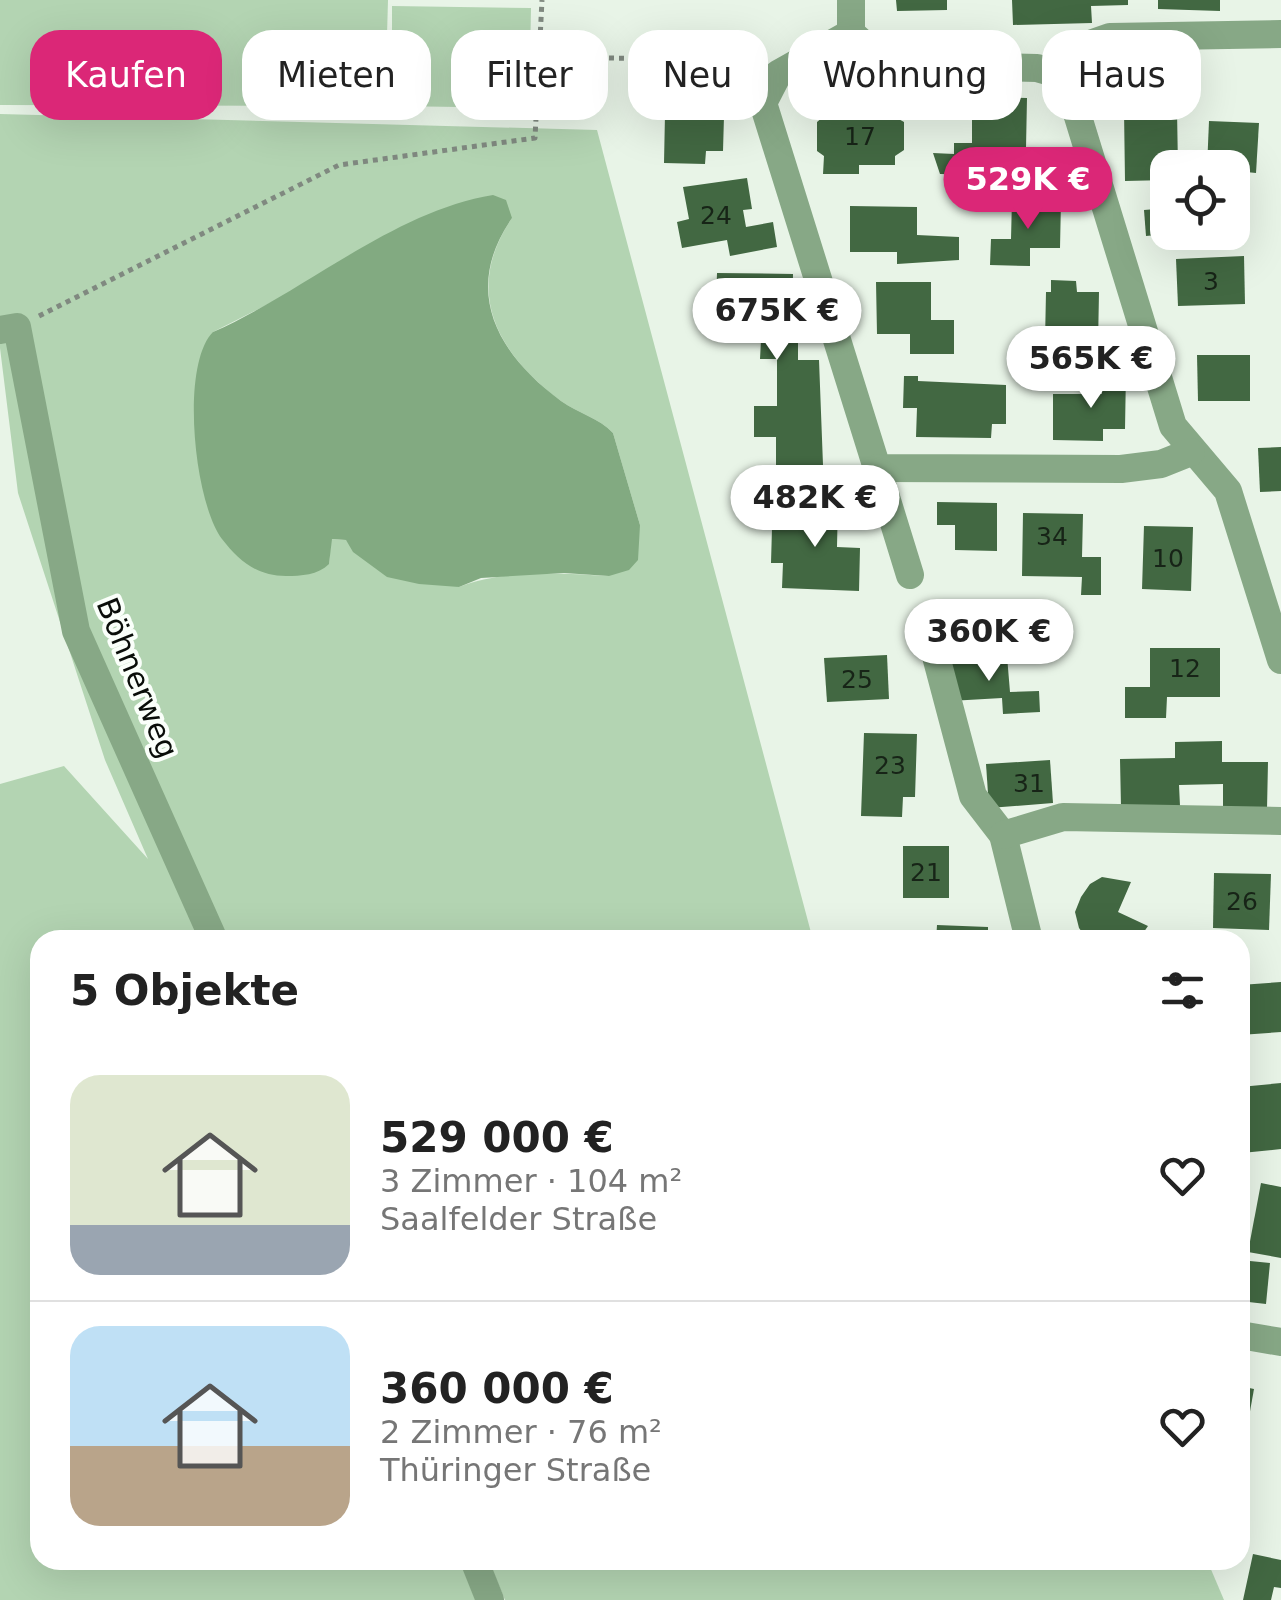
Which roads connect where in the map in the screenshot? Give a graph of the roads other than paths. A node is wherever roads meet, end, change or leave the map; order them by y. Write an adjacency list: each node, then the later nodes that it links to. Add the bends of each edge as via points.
1 (851, 0): 2 (street)
2 (851, 30)
3 (1281, 34): 4 (street)
4 (1201, 35)
5 (788, 67): 9 (street, via 763,103)
6 (1079, 120): 8 (street, via 1173,426)
7 (8, 329): 15 (street, Böhnerweg, via 76,630)
8 (1191, 452): 9 (street, via 1121,469); 12 (street, via 1228,491)
9 (877, 468): 10 (street)
10 (910, 575)
11 (929, 630): 14 (street, via 973,796)
12 (1281, 660)
13 (1281, 821): 14 (street, via 1063,817)
14 (1003, 836): 16 (street)
15 (210, 930)
16 (1026, 930)
17 (1250, 1337): 18 (street)
18 (1281, 1342)
19 (478, 1570): 20 (street)
20 (490, 1600)

